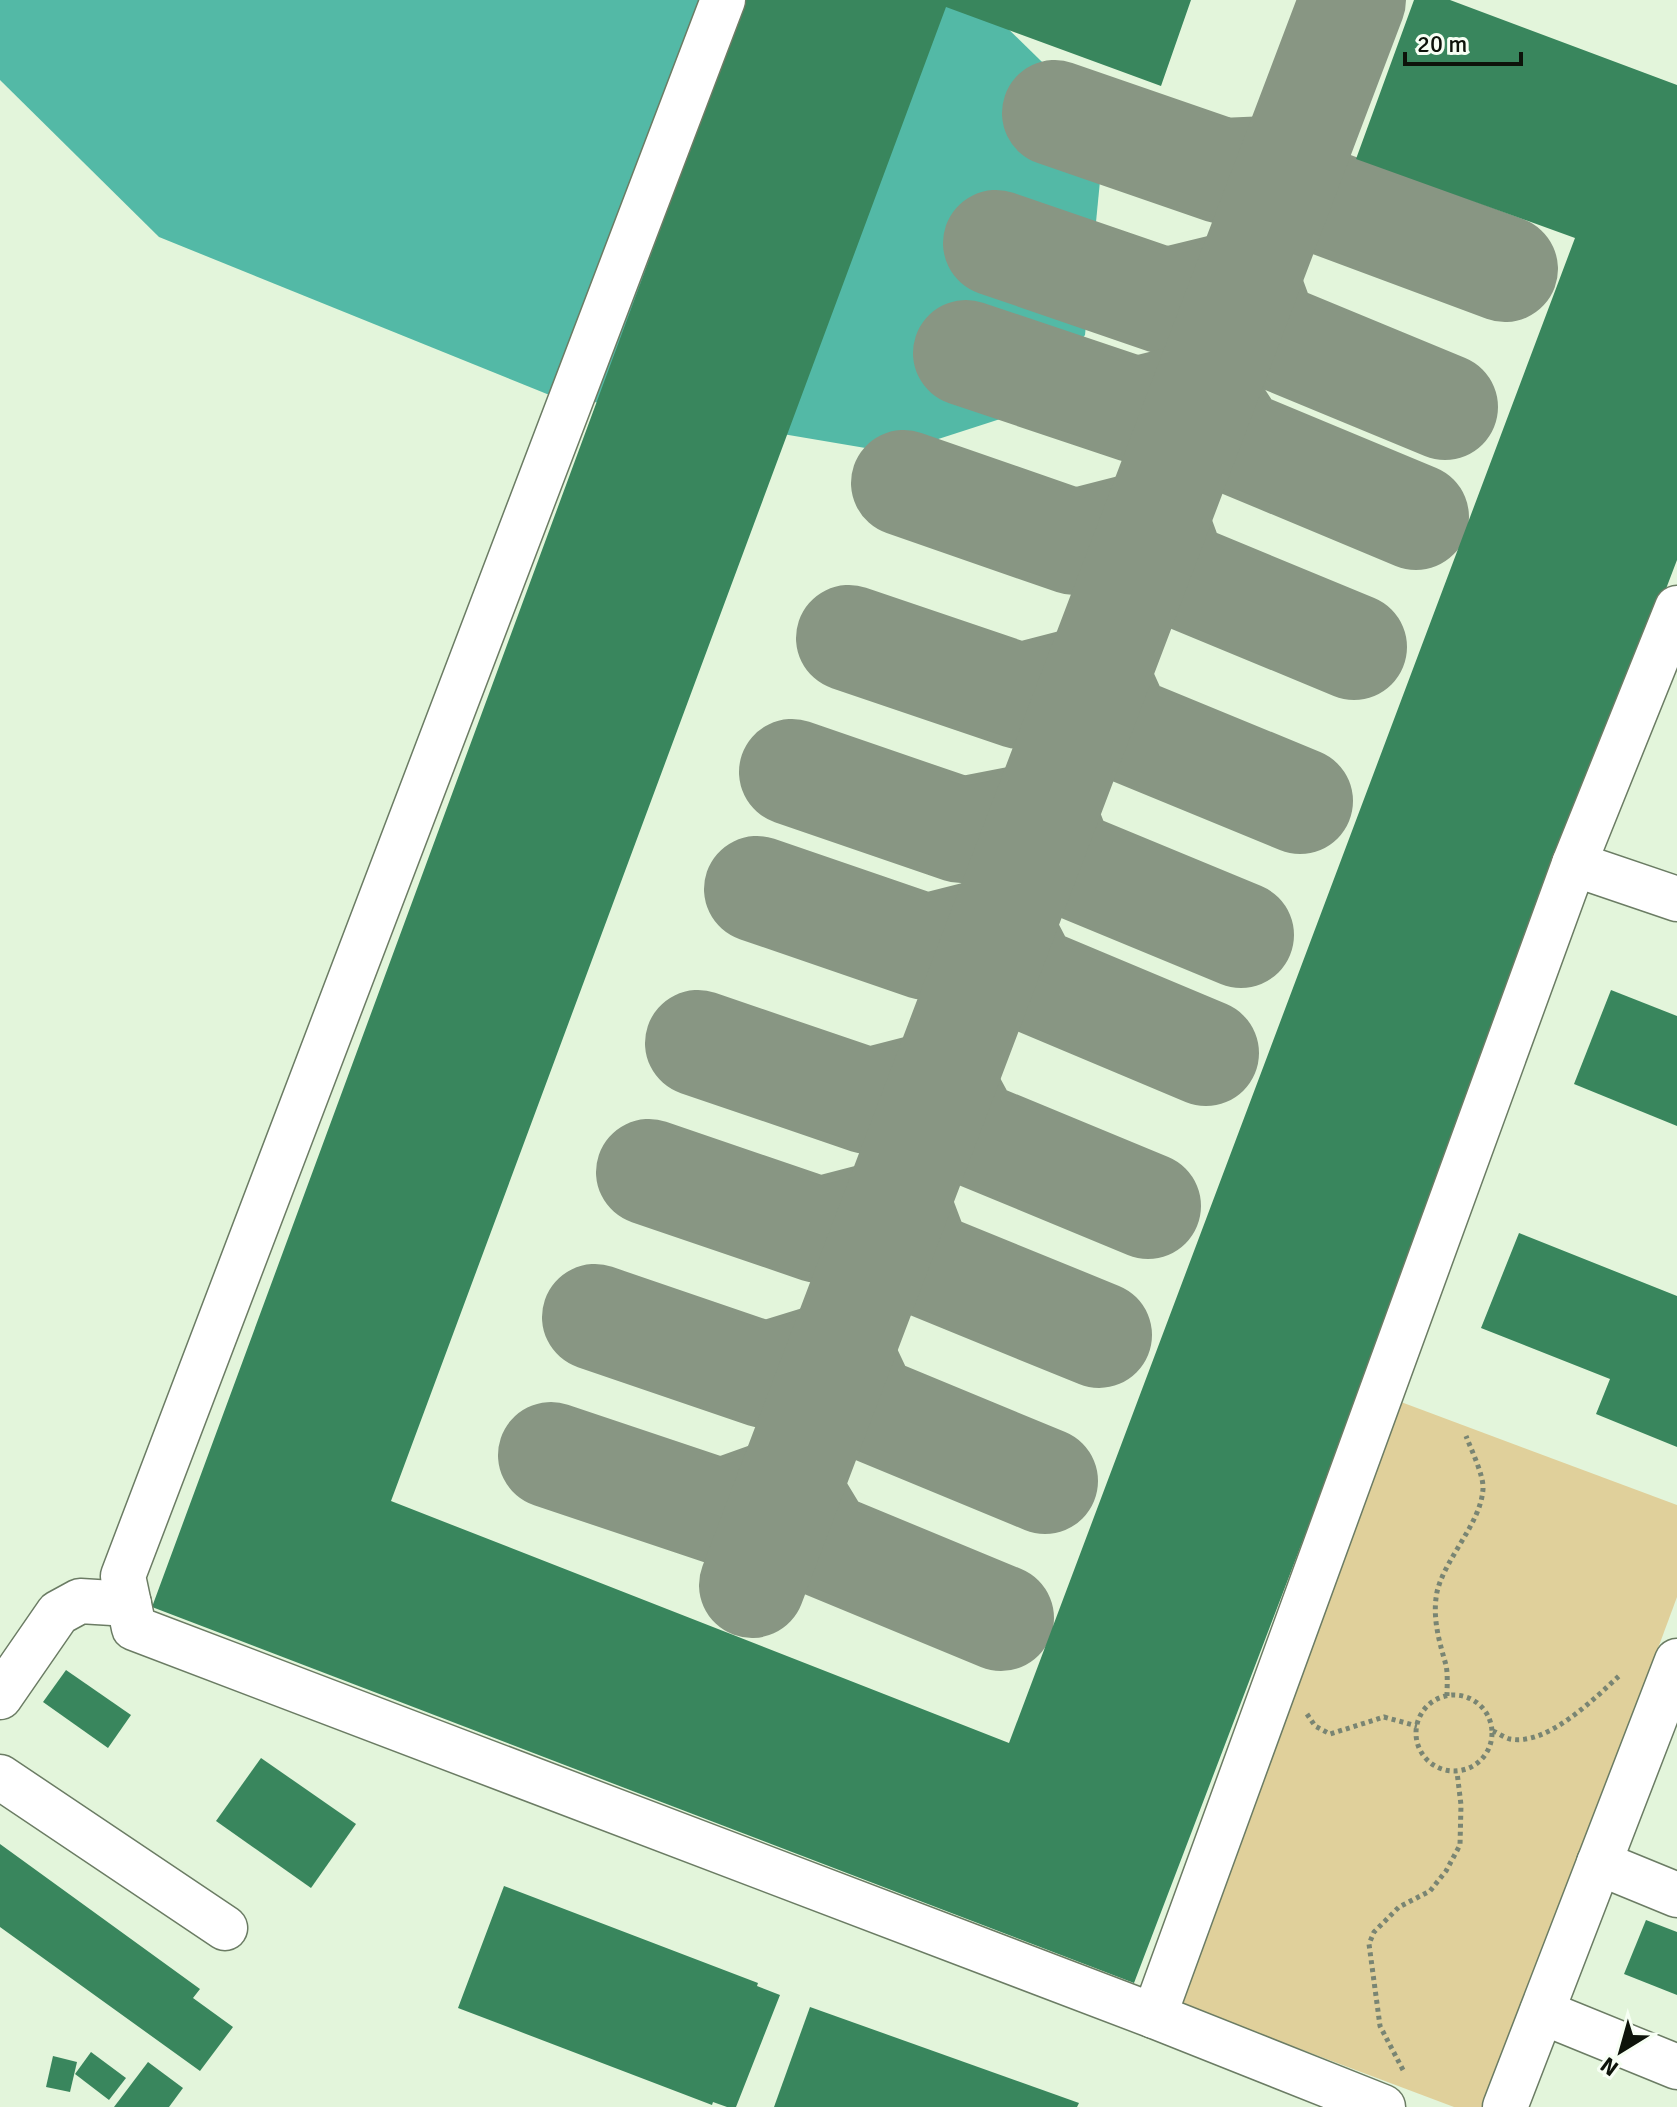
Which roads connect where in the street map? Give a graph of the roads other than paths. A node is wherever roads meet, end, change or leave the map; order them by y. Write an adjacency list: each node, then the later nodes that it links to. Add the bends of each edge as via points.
1 (723, 0): 5 (lane, via 123,1576)
2 (1677, 608): 3 (lane)
3 (1574, 864): 4 (lane); 13 (lane)
4 (1677, 899)
5 (129, 1604): 7 (lane, via 80,1601 58,1613); 13 (lane, via 134,1628)
6 (1677, 1661): 9 (lane)
7 (0, 1697)
8 (0, 1777): 11 (lane)
9 (1599, 1863): 10 (lane); 12 (lane)
10 (1677, 1895)
11 (225, 1928)
12 (1542, 2012): 14 (lane); 16 (lane)
13 (1154, 2016): 15 (lane)
14 (1677, 2067)
15 (1396, 2094)
16 (1505, 2107)

